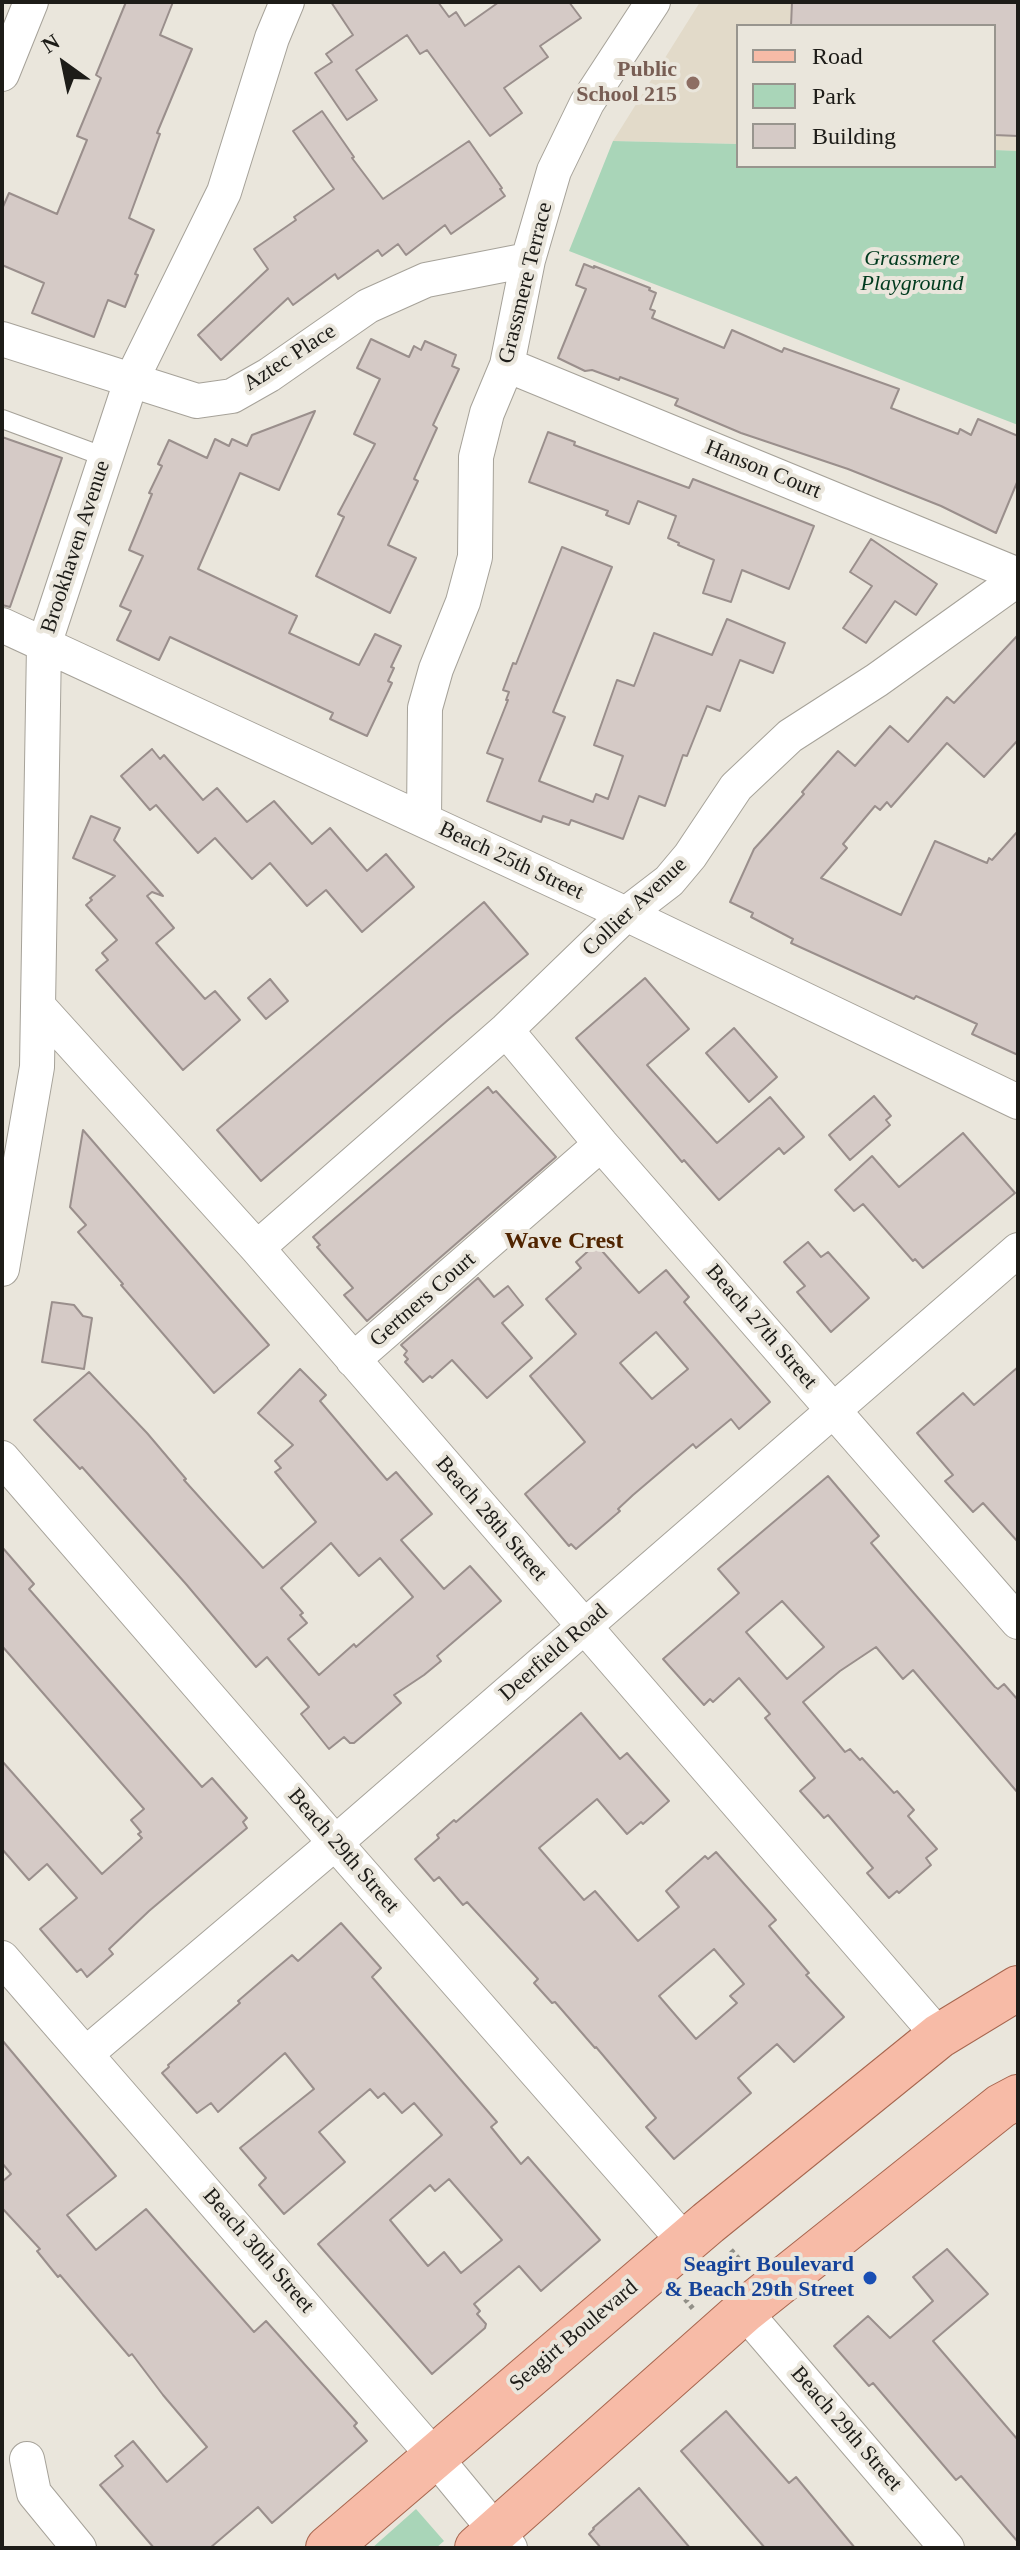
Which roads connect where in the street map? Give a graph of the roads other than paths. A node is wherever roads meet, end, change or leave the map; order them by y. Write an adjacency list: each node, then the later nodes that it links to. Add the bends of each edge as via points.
1 (31, 2): 4 (street)
2 (287, 2): 8 (street, Brookhaven Avenue, via 224,192)
3 (653, 2): 5 (street, Grassmere Terrace, via 587,103 554,171)
4 (2, 74)
5 (528, 260): 7 (street, Grassmere Terrace); 8 (street, Aztec Place, via 426,280 368,306 232,396 197,401)
6 (2, 339): 8 (street, Aztec Place)
7 (507, 365): 11 (street, Hanson Court); 14 (street, Grassmere Terrace, via 476,457 475,557 425,708)
8 (131, 381): 10 (street, Brookhaven Avenue)
9 (2, 419): 10 (lane)
10 (105, 457): 13 (street, Brookhaven Avenue)
11 (1018, 577): 15 (street, Collier Avenue, via 790,736 736,787 669,881)
12 (2, 625): 13 (street, Beach 25th Street)
13 (44, 645): 14 (street, Beach 25th Street); 16 (street, Brookhaven Avenue)
14 (424, 820): 15 (street, Beach 25th Street)
15 (626, 914): 17 (street, Collier Avenue); 18 (street, Beach 25th Street)
16 (38, 1006): 20 (street, Beach 28th Street); 22 (street, Brookhaven Avenue, via 37,1067)
17 (506, 1030): 19 (street, Beach 27th Street); 20 (street, Collier Avenue)
18 (1018, 1102)
19 (601, 1144): 23 (street, Gertners Court); 24 (street, Beach 27th Street)
20 (257, 1248): 23 (street, Beach 28th Street)
21 (1018, 1250): 24 (street, Deerfield Road)
22 (2, 1269)
23 (353, 1360): 27 (street, Beach 28th Street)
24 (834, 1410): 26 (street, Beach 27th Street); 27 (street, Deerfield Road)
25 (2, 1458): 28 (street, Beach 29th Street)
26 (1018, 1622)
27 (584, 1626): 28 (street, Deerfield Road); 31 (street, Beach 28th Street)
28 (335, 1843): 32 (street, Deerfield Road); 34 (street, Beach 29th Street)
29 (2, 1958): 32 (street, Beach 30th Street)
30 (1018, 1988): 31 (main road, Seagirt Boulevard)
31 (939, 2036): 34 (main road, Seagirt Boulevard)
32 (87, 2053): 36 (street, Beach 30th Street)
33 (1012, 2110): 35 (main road)
34 (693, 2255): 36 (main road, Seagirt Boulevard)
35 (747, 2292): 38 (main road); 41 (street, Beach 29th Street)
36 (434, 2456): 38 (street, Beach 30th Street); 40 (main road, Seagirt Boulevard)
37 (27, 2459): 39 (street, via 34,2493)
38 (494, 2542)
39 (79, 2548)
40 (328, 2548)
41 (947, 2548)

